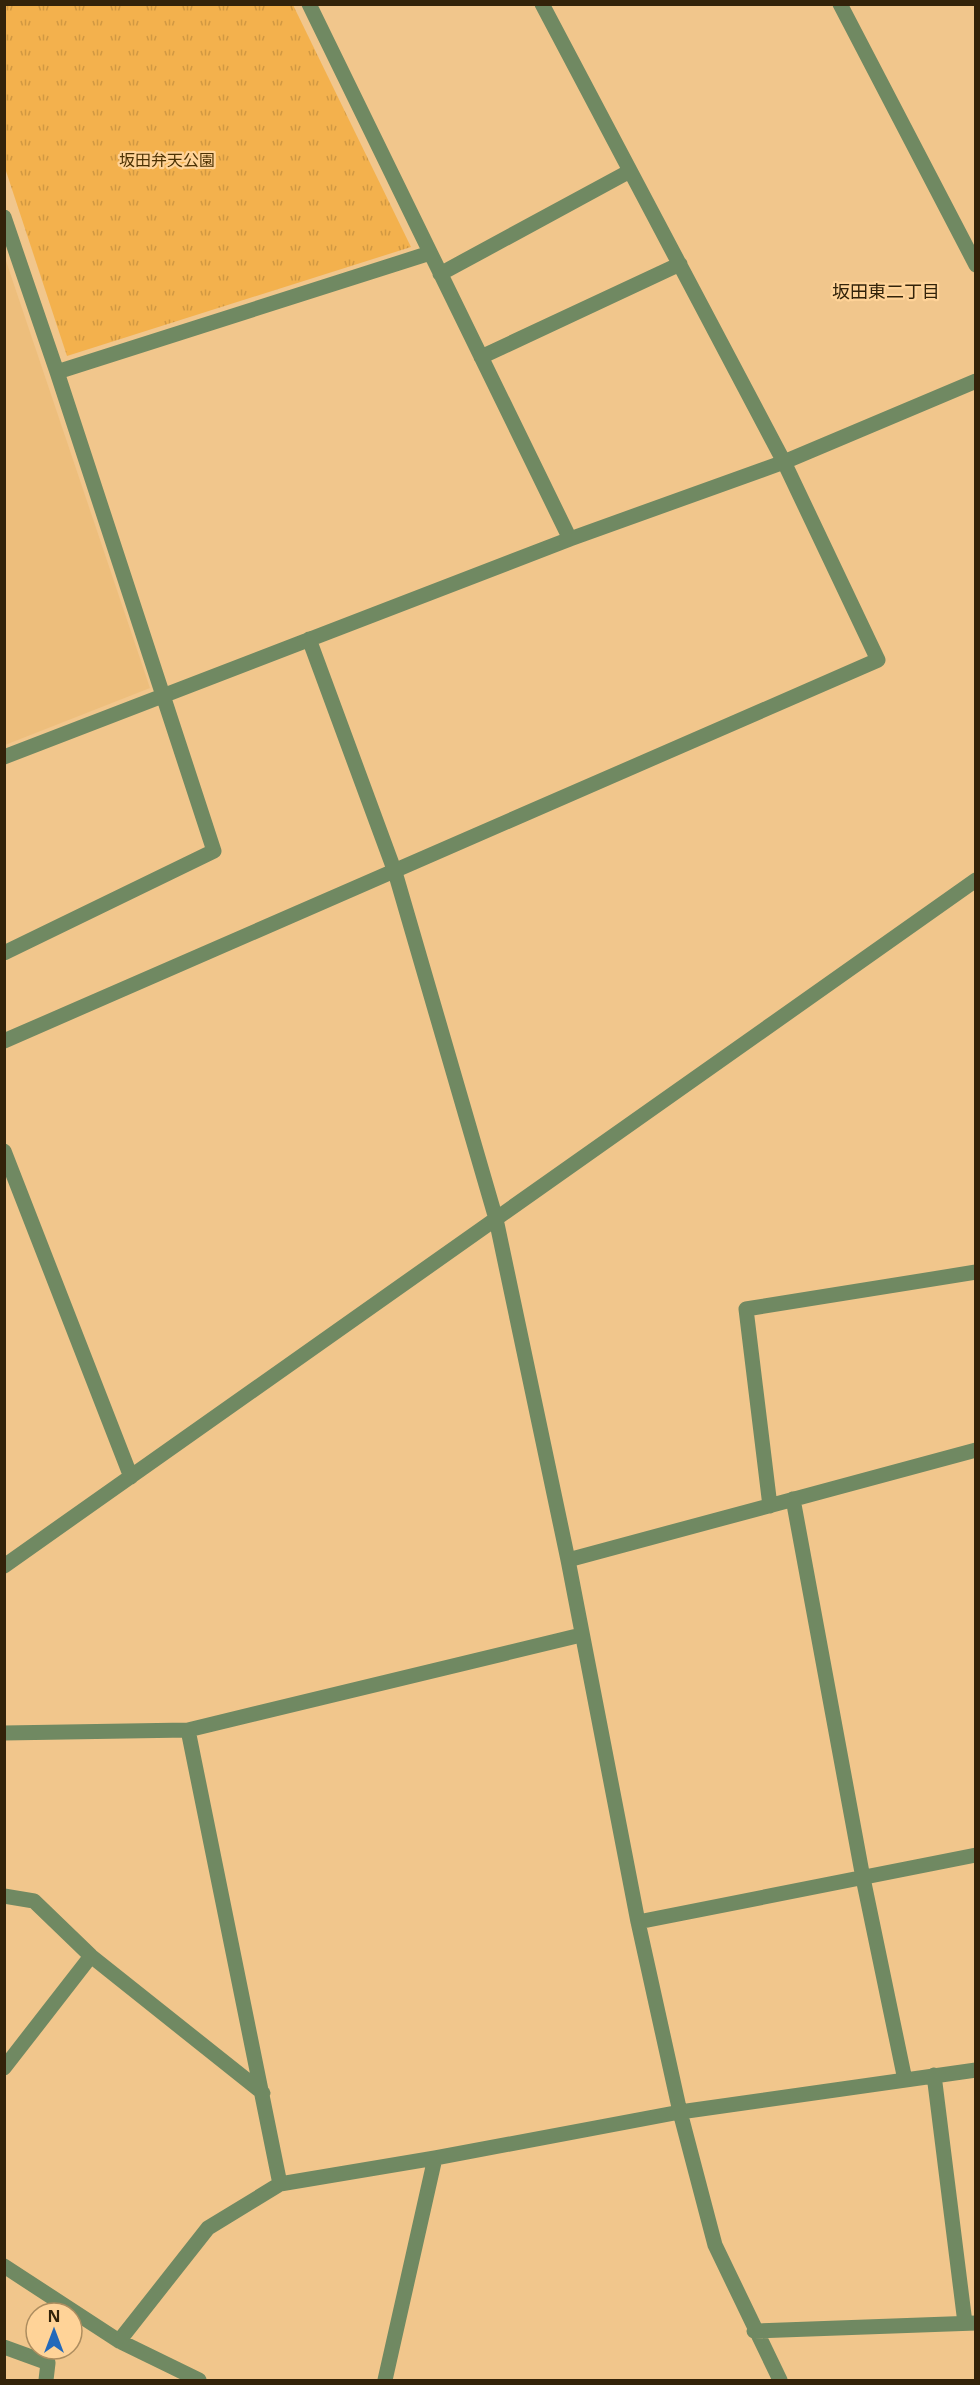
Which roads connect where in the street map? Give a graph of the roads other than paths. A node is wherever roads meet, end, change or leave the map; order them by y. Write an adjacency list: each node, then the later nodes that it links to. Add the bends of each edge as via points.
1 (542, 4): 4 (street)
2 (840, 4): 8 (street)
3 (310, 5): 6 (street)
4 (630, 171): 7 (street); 9 (street)
5 (4, 217): 11 (street)
6 (430, 253): 9 (street); 11 (street)
7 (680, 264): 10 (street); 13 (street)
8 (975, 265)
9 (440, 274): 10 (street)
10 (481, 357): 14 (street)
11 (57, 372): 16 (street)
12 (975, 381): 13 (street)
13 (784, 462): 14 (street); 18 (street, via 878,660)
14 (570, 539): 15 (street)
15 (309, 639): 16 (street); 18 (street)
16 (164, 697): 17 (street); 20 (street, via 214,851)
17 (4, 758)
18 (395, 872): 21 (street); 23 (street)
19 (975, 880): 23 (street)
20 (4, 953)
21 (4, 1041)
22 (4, 1151): 26 (street)
23 (496, 1219): 26 (street); 29 (street)
24 (975, 1272): 28 (street, via 746,1309)
25 (975, 1450): 27 (street)
26 (130, 1477): 30 (street)
27 (793, 1499): 28 (street); 35 (street)
28 (770, 1506): 29 (street)
29 (568, 1560): 31 (street)
30 (4, 1566)
31 (581, 1635): 32 (street); 37 (street)
32 (188, 1730): 33 (street); 43 (street)
33 (4, 1733)
34 (975, 1855): 35 (street)
35 (863, 1878): 37 (street); 42 (street)
36 (4, 1896): 38 (street, via 34,1901)
37 (638, 1922): 44 (street)
38 (91, 1956): 39 (street); 43 (street)
39 (7, 2058)
40 (975, 2070): 41 (street)
41 (934, 2076): 42 (street); 48 (street)
42 (905, 2080): 44 (street)
43 (263, 2093): 46 (street)
44 (680, 2112): 45 (street); 49 (street, via 714,2245)
45 (435, 2158): 46 (street); 54 (street)
46 (280, 2184): 50 (street, via 208,2228)
47 (4, 2266): 50 (street)
48 (970, 2323): 49 (street)
49 (754, 2331): 55 (street)
50 (119, 2341): 53 (street)
51 (4, 2347): 52 (street, via 48,2363)
52 (46, 2380)
53 (199, 2380)
54 (384, 2380)
55 (780, 2380)

